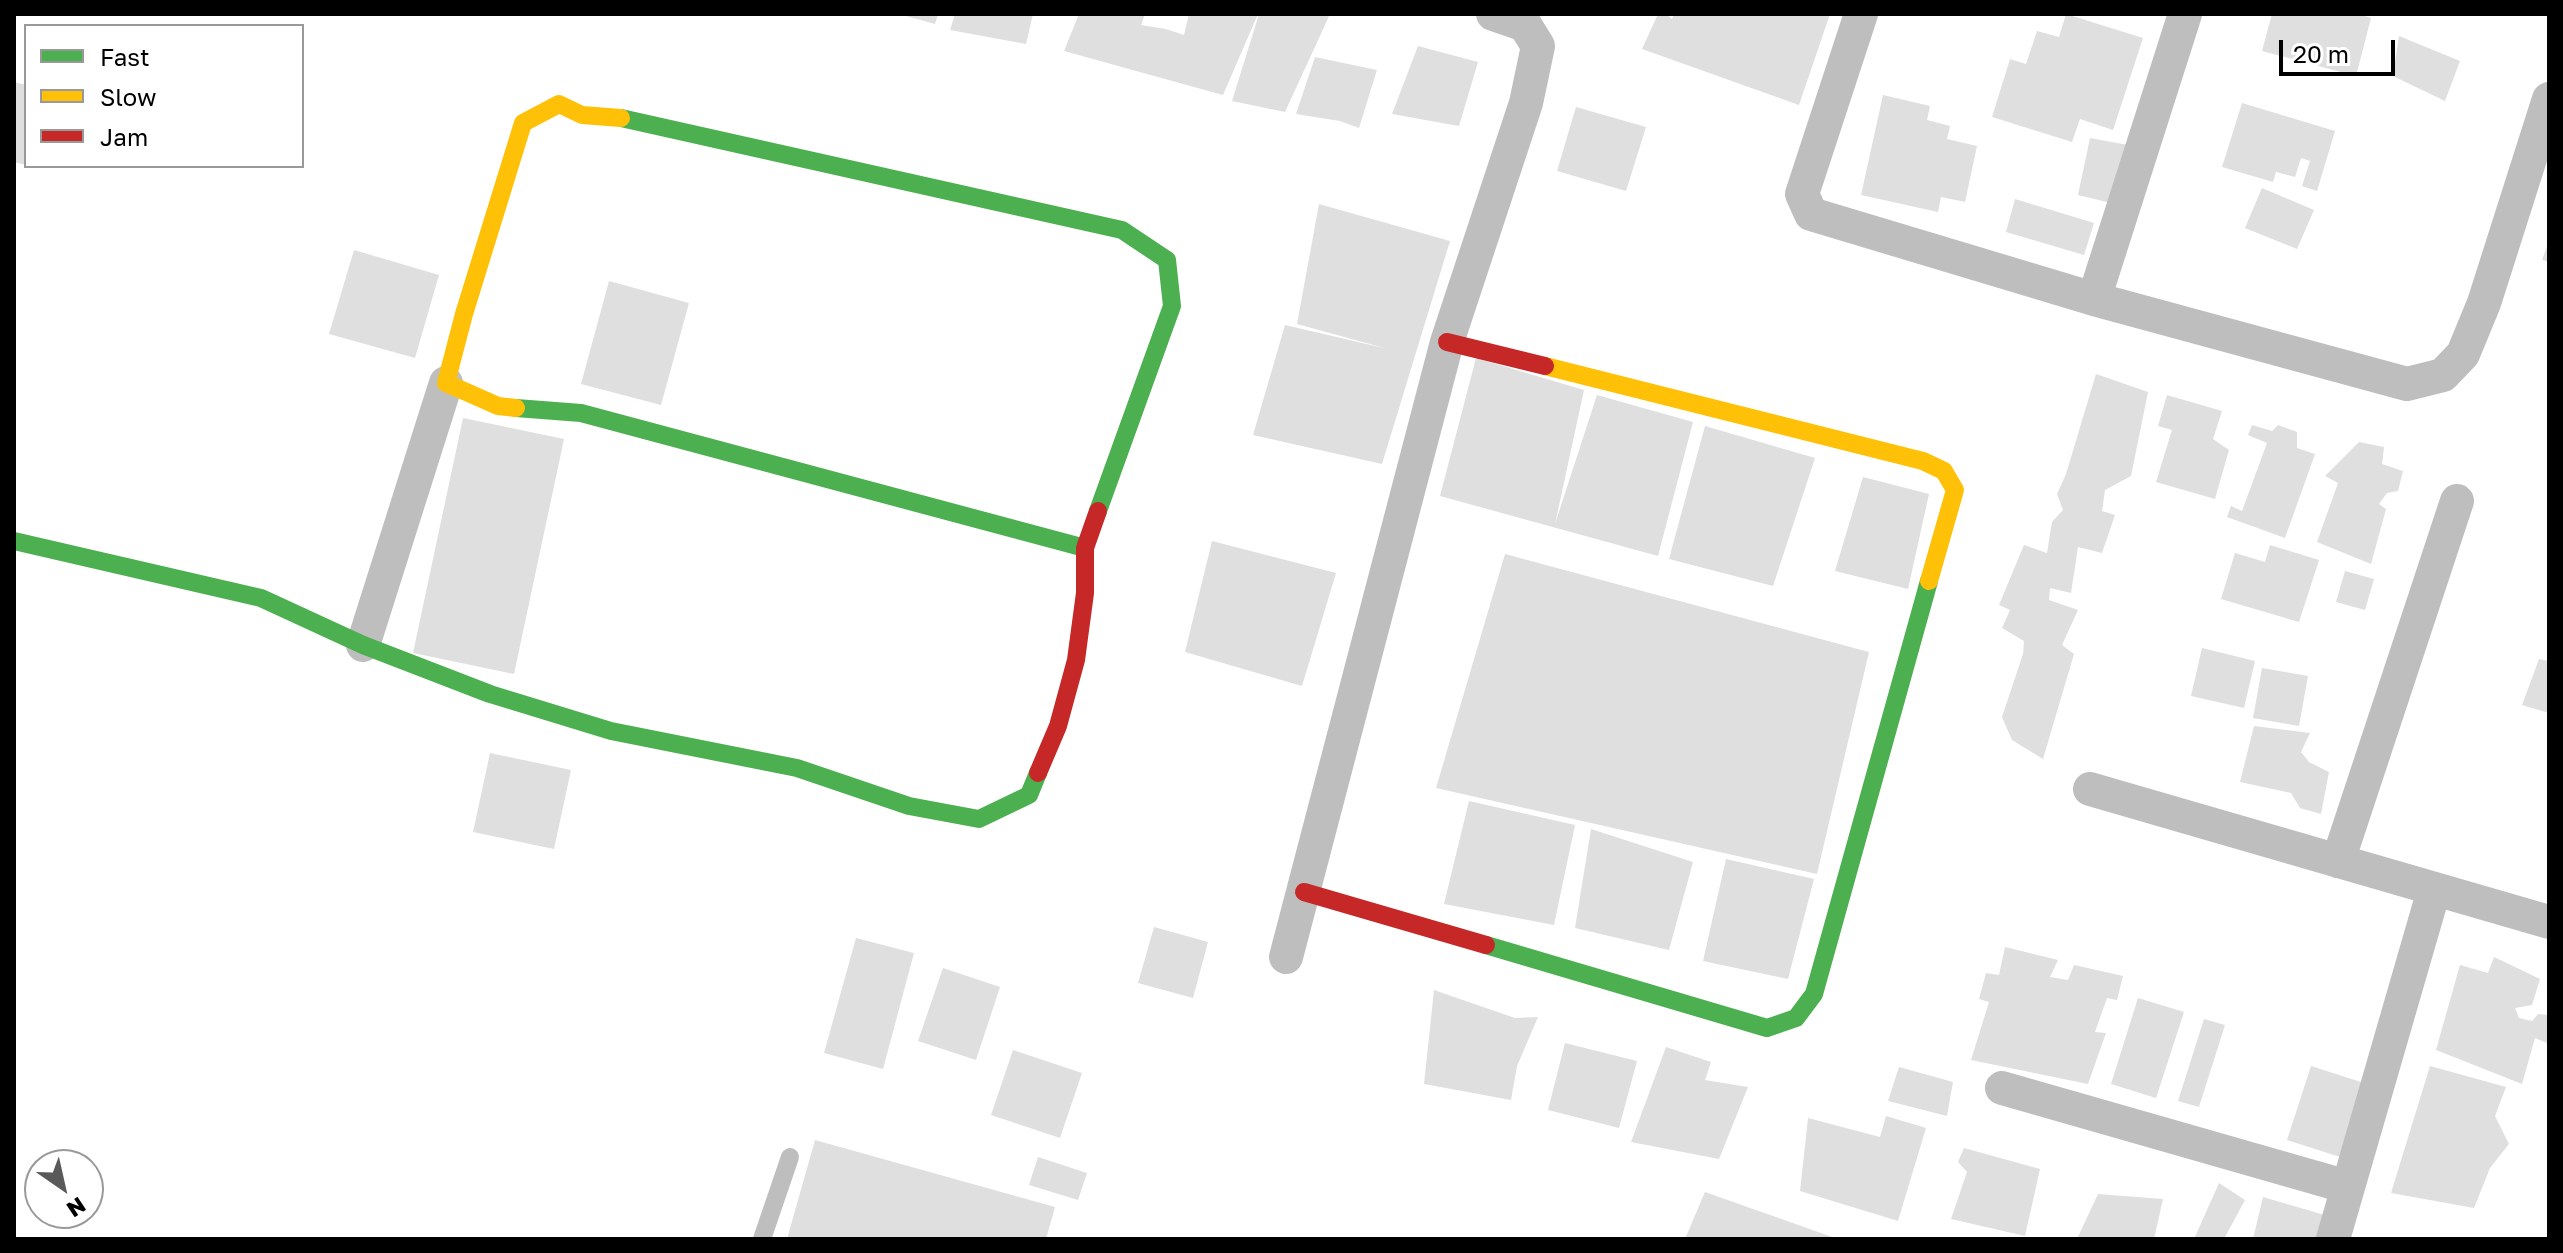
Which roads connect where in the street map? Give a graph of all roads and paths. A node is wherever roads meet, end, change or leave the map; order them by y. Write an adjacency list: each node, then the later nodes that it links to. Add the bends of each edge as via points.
1 (1497, 14): 6 (street, via 1525,25 1538,46 1526,103)
2 (1861, 14): 5 (street, via 1802,194 1811,214)
3 (2185, 14): 5 (street)
4 (2549, 99): 5 (street, via 2484,303 2463,354 2443,375 2407,384)
5 (2094, 299)
6 (1447, 342): 15 (street); 15 (street, via 1923,461 1944,471 1955,490 1814,994 1796,1018 1767,1028)
7 (446, 383): 10 (street, via 498,406 581,413); 10 (street, via 523,123 559,104 582,115 628,119 1122,230 1167,260 1172,306); 11 (street)
8 (2457, 501): 13 (street)
9 (14, 541): 11 (street, via 261,598)
10 (1085, 548): 11 (street, via 1081,636 1058,726 1029,795 979,819 909,806 797,768 611,731 490,694)
11 (363, 645)
12 (2090, 789): 13 (street)
13 (2338, 861): 14 (street)
14 (2434, 890): 16 (street); 20 (street)
15 (1304, 892): 17 (street)
16 (2549, 922)
17 (1286, 957)
18 (2002, 1088): 20 (street)
19 (790, 1157): 21 (lane)
20 (2348, 1187): 22 (street)
21 (762, 1239)
22 (2333, 1239)

